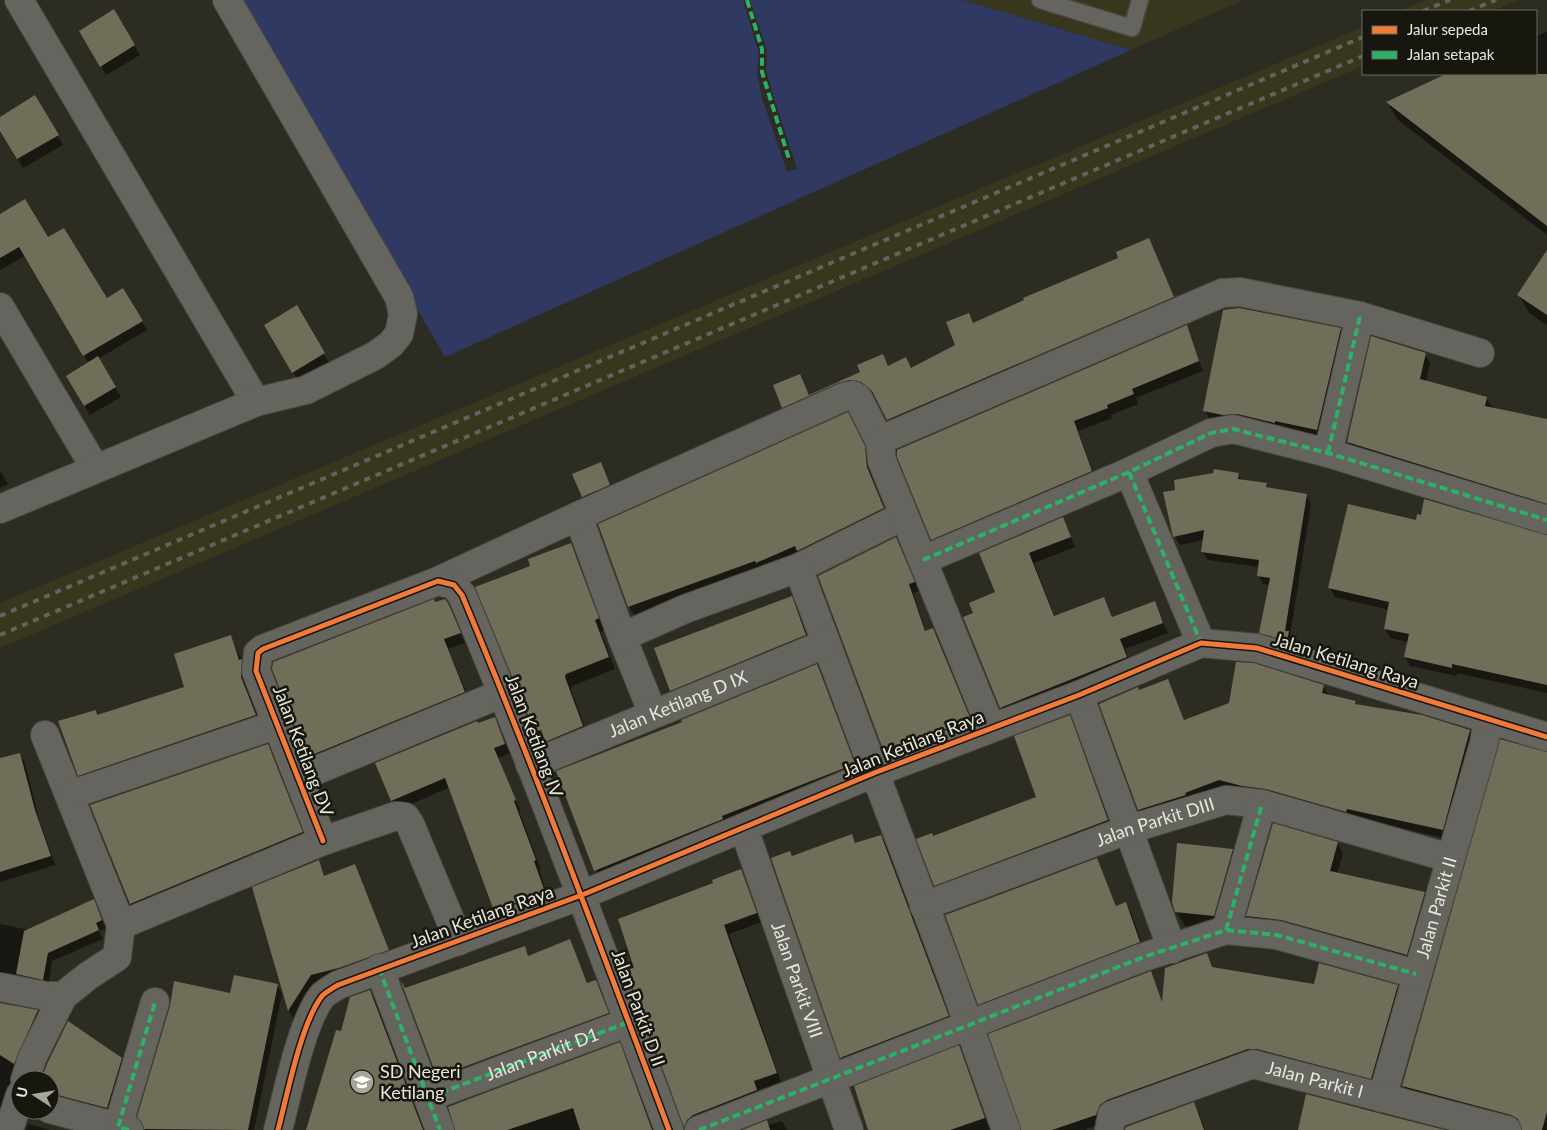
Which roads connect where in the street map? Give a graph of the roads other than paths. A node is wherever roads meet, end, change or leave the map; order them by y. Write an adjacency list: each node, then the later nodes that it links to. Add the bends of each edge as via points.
1 (20, 0): 8 (street)
2 (227, 0): 8 (street, via 399,297 403,314 399,334 376,354 306,390)
3 (1040, 0): 4 (lane, via 1132,28)
4 (1140, 0)
5 (0, 307): 11 (street)
6 (1360, 316): 7 (street); 9 (street, via 1240,292 1222,293); 10 (street)
7 (1480, 353)
8 (256, 402): 11 (street)
9 (880, 442): 14 (street, via 858,398 844,397); 15 (street, via 882,461)
10 (1328, 453): 12 (street, via 1233,429 1210,433); 16 (street)
11 (95, 468): 13 (street)
12 (1130, 472): 17 (street); 21 (street)
13 (0, 509)
14 (578, 516): 19 (street); 20 (street)
15 (903, 516): 17 (street); 18 (street)
16 (1547, 520)
17 (923, 560): 28 (street)
18 (798, 568): 20 (street, via 685,608); 22 (street)
19 (448, 585): 23 (street, Jalan Ketilang IV); 27 (street, Jalan Ketilang DV, via 263,649 256,658 256,671)
20 (622, 637): 25 (street)
21 (1201, 643): 24 (street, Jalan Ketilang Raya); 26 (street, Jalan Ketilang Raya, via 1257,648)
22 (825, 644): 25 (street, Jalan Ketilang D IX); 32 (street)
23 (504, 693): 31 (street, Jalan Ketilang IV); 33 (street)
24 (1079, 695): 28 (street, Jalan Ketilang Raya); 37 (street)
25 (653, 714): 31 (street, Jalan Ketilang D IX)
26 (1488, 719): 30 (street, Jalan Ketilang Raya); 39 (street, Jalan Parkit II)
27 (278, 724): 33 (street, Jalan Ketilang DV); 34 (street)
28 (991, 728): 32 (street, Jalan Ketilang Raya)
29 (45, 735): 34 (street)
30 (1547, 738)
31 (530, 765): 40 (street, Jalan Ketilang IV)
32 (874, 773): 36 (street, Jalan Ketilang Raya); 41 (street)
33 (300, 777): 38 (street, Jalan Ketilang DV)
34 (70, 796): 42 (street)
35 (1262, 804): 37 (street, Jalan Parkit DIII, via 1214,801); 39 (street, Jalan Parkit DIII); 43 (street)
36 (744, 829): 40 (street, Jalan Ketilang Raya); 54 (street, Jalan Parkit VIII)
37 (1127, 830): 41 (street, Jalan Parkit DIII); 45 (street)
38 (323, 841): 42 (street); 44 (street, via 390,817 405,816 417,836)
39 (1450, 858): 47 (street, Jalan Parkit II)
40 (582, 895): 44 (street, Jalan Ketilang Raya); 51 (street, Jalan Parkit D II)
41 (924, 906): 52 (street)
42 (121, 925): 49 (street, via 117,957)
43 (1226, 930): 45 (street); 47 (street, via 1277,935)
44 (459, 940): 46 (street, Jalan Ketilang Raya)
45 (1172, 949): 52 (street)
46 (379, 968): 55 (street); 59 (street, Jalan Ketilang Raya, via 338,984 323,995 305,1034)
47 (1416, 974): 56 (street, Jalan Parkit II)
48 (0, 987): 49 (street)
49 (63, 996): 53 (street)
50 (155, 1002): 58 (street)
51 (629, 1022): 55 (street, Jalan Parkit D1); 61 (street, Jalan Parkit D II)
52 (969, 1025): 54 (street); 64 (street)
53 (28, 1070)
54 (831, 1078): 62 (street); 63 (street, Jalan Parkit VIII)
55 (429, 1097): 60 (street)
56 (1382, 1098): 65 (street, Jalan Parkit I, via 1253,1064 1112,1116); 66 (street, Jalan Parkit I)
57 (60, 1112): 58 (street)
58 (124, 1129)
59 (278, 1130)
60 (440, 1130)
61 (669, 1130)
62 (699, 1130)
63 (849, 1130)
64 (1006, 1130)
65 (1109, 1130)
66 (1507, 1130)

